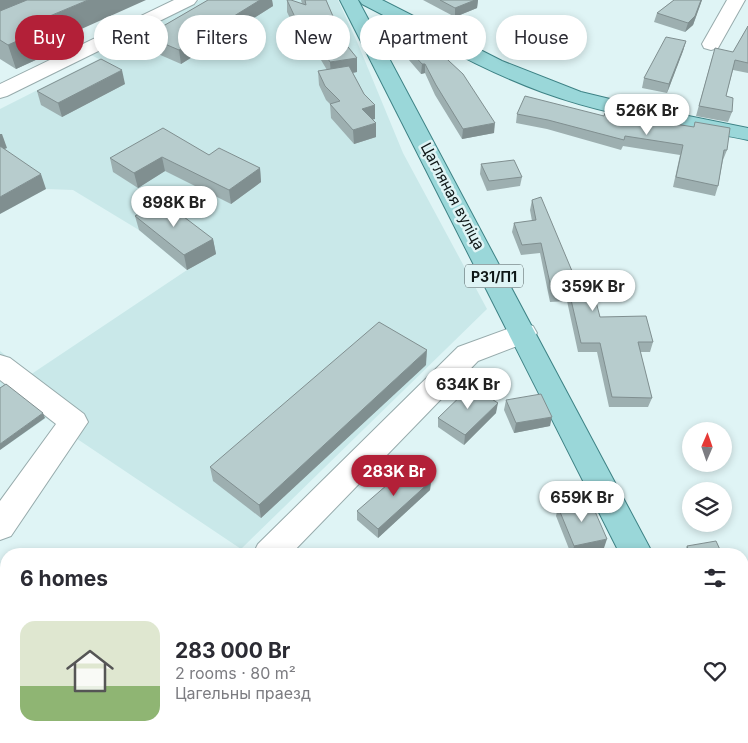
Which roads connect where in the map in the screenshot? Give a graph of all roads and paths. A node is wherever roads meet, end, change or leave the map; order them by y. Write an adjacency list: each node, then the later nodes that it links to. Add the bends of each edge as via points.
1 (188, 0): 6 (street)
2 (349, 0): 8 (main road, Цагляная вуліца / Р31/П1)
3 (368, 0): 7 (main road, via 523,78 574,96)
4 (736, 0): 5 (street)
5 (711, 44)
6 (1, 91)
7 (748, 134)
8 (524, 333): 11 (street, via 468,354); 12 (main road, Цагляная вуліца / Р31/П1)
9 (1, 366): 10 (street, via 74,422)
10 (0, 526)
11 (275, 548)
12 (634, 548)

